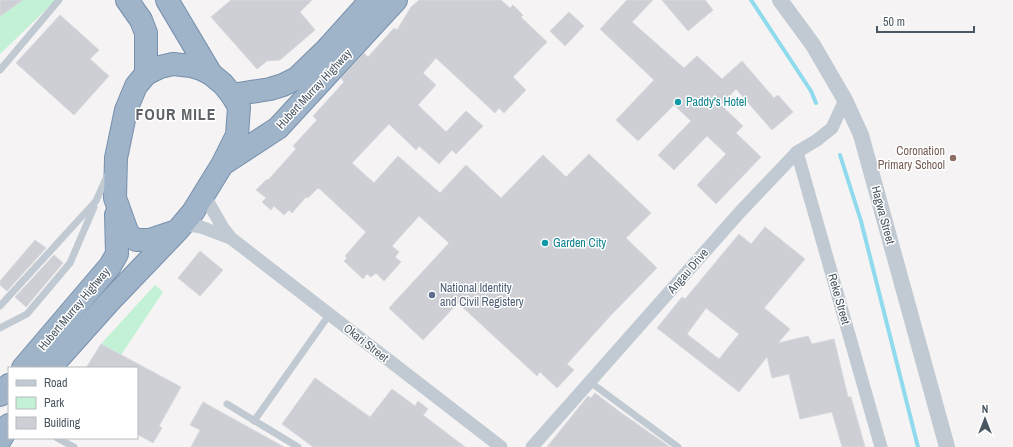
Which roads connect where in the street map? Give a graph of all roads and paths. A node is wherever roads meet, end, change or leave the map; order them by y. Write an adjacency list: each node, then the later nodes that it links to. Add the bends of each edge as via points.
1 (59, 0): 7 (lane)
2 (127, 0): 8 (highway, via 141,20 146,33)
3 (168, 0): 9 (highway)
4 (371, 0): 10 (highway, Hubert Murray Highway, via 297,78 270,89)
5 (396, 0): 13 (highway, Hubert Murray Highway, via 278,128)
6 (780, 0): 11 (street, Hagwa Street, via 813,45)
7 (0, 70)
8 (146, 74): 9 (highway, via 173,64 191,66); 15 (highway, Hubert Murray Highway, via 136,86 126,110)
9 (211, 74): 10 (highway)
10 (232, 95): 13 (highway, via 238,107 237,135)
11 (845, 100): 12 (street, Angau Drive, via 832,128); 37 (street, Hagwa Street, via 861,135)
12 (797, 152): 23 (street, Angau Drive, via 740,212); 36 (street, Reke Street)
13 (222, 165): 14 (highway, Hubert Murray Highway)
14 (203, 193): 16 (highway, Hubert Murray Highway, via 193,212); 17 (street, Okari Street)
15 (106, 200): 16 (highway, via 128,234 136,240 150,240); 18 (lane); 20 (lane, via 70,263 26,314); 21 (highway, Hubert Murray Highway, via 117,254 110,266)
16 (180, 228): 17 (street, Okari Street, via 202,226); 22 (highway, Hubert Murray Highway)
17 (232, 239): 19 (street, Okari Street)
18 (0, 306)
19 (329, 314): 27 (lane); 33 (street, Okari Street)
20 (0, 328)
21 (24, 367)
22 (51, 367)
23 (590, 382): 34 (street, Angau Drive); 35 (lane)
24 (8, 386): 25 (highway)
25 (0, 395)
26 (227, 404): 27 (lane)
27 (254, 421): 32 (lane)
28 (8, 427): 30 (highway)
29 (60, 439): 31 (lane)
30 (0, 440)
31 (74, 447)
32 (298, 447)
33 (501, 447)
34 (532, 447)
35 (678, 447)
36 (881, 447)
37 (947, 447)

